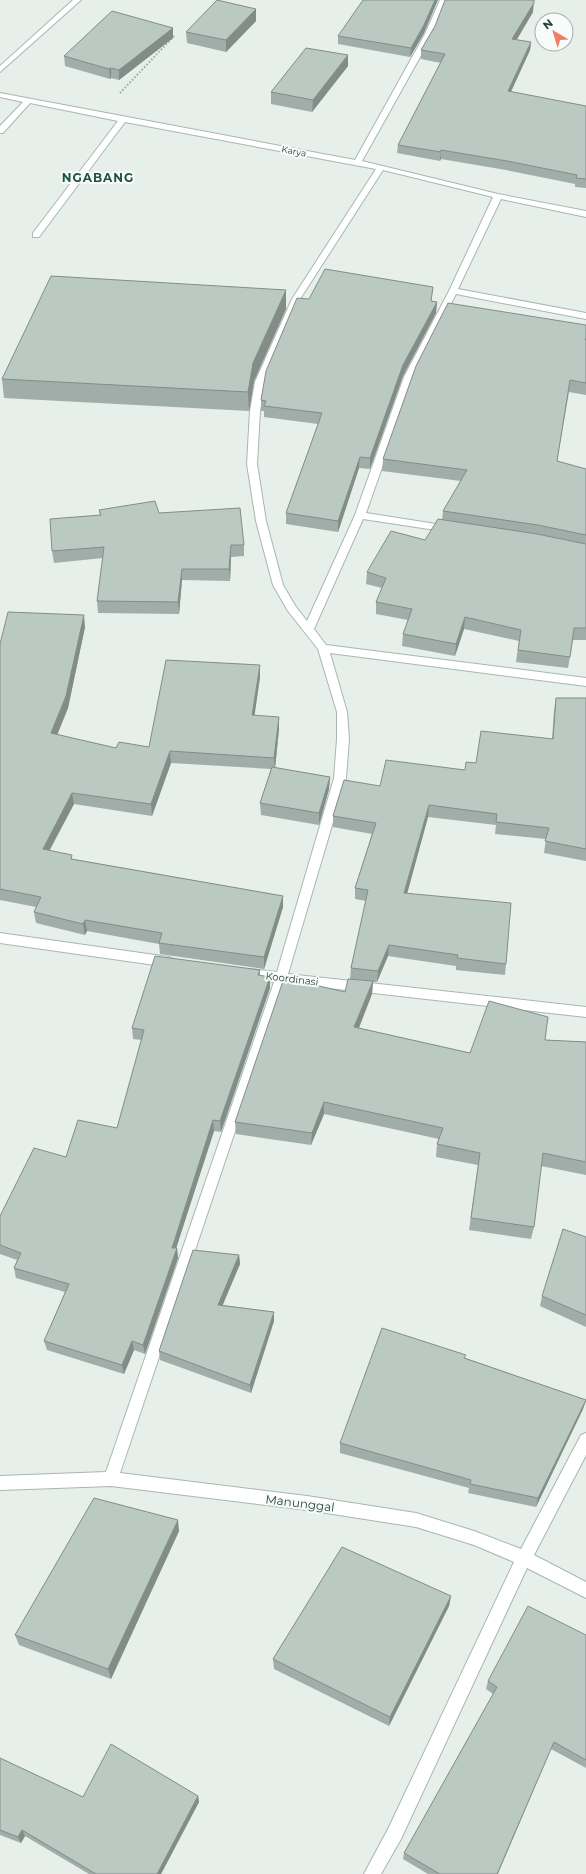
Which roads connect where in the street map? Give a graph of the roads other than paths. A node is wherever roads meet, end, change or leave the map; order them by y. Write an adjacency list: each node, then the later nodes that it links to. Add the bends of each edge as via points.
1 (77, 0): 3 (street)
2 (444, 0): 8 (street, via 429,34)
3 (0, 70)
4 (0, 95): 5 (street, Karya)
5 (29, 100): 6 (street, Karya); 7 (street)
6 (123, 119): 8 (street, Karya); 12 (street)
7 (0, 131)
8 (357, 163): 9 (street, Karya)
9 (381, 167): 10 (street, Karya); 17 (street, via 296,299 260,382 255,411 252,464 261,520 278,585 292,609)
10 (498, 196): 11 (street, Karya); 13 (street)
11 (586, 214)
12 (36, 235)
13 (453, 291): 14 (street); 15 (street, via 409,377)
14 (586, 316)
15 (360, 515): 16 (street); 17 (street)
16 (459, 531)
17 (309, 628): 18 (street)
18 (323, 648): 19 (street); 23 (street, via 342,712 340,778)
19 (586, 682)
20 (0, 938): 21 (street)
21 (181, 964)
22 (235, 972): 23 (street, Koordinasi)
23 (282, 978): 24 (street, Koordinasi); 26 (street)
24 (586, 1012)
25 (586, 1440): 28 (street)
26 (111, 1479): 27 (street, Manunggal); 28 (street, Manunggal, via 308,1503 416,1520 474,1538)
27 (0, 1483)
28 (524, 1558): 29 (street, Manunggal); 30 (street, via 395,1832)
29 (586, 1590)
30 (372, 1874)

